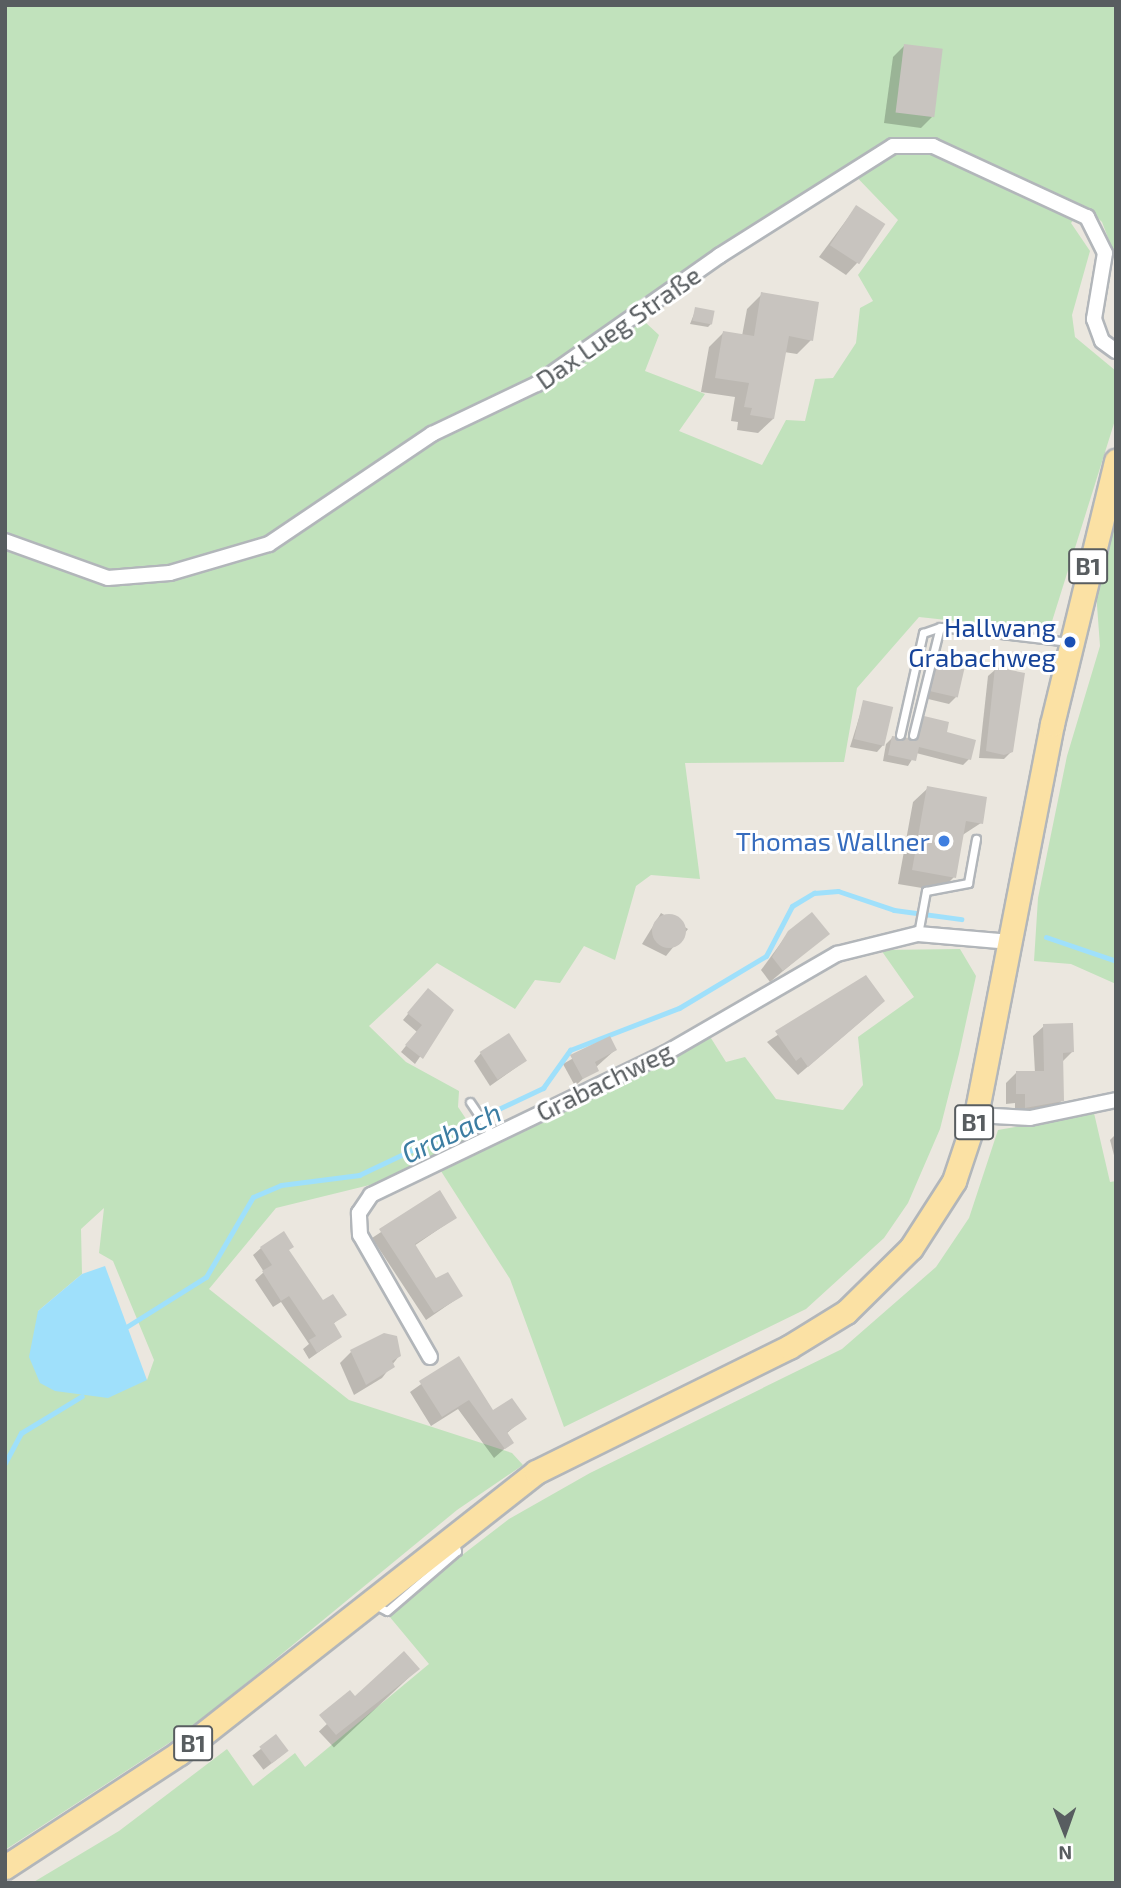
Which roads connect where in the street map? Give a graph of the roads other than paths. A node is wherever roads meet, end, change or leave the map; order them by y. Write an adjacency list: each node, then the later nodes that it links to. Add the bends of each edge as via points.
1 (1116, 351): 3 (street, Dax Lueg Straße, via 1102,341 1094,319 1105,253 1087,217 933,146 893,146 719,256 537,384 432,434 269,544 170,573 108,578)
2 (1116, 461): 5 (main road, B1)
3 (5, 541)
4 (940, 627): 5 (lane); 6 (lane, via 923,633); 7 (lane)
5 (1070, 642): 10 (main road, B1)
6 (900, 735)
7 (913, 735)
8 (976, 839): 9 (lane, via 968,883 926,891)
9 (918, 928): 10 (street, Grabachweg); 14 (street, Grabachweg, via 865,943 796,973 666,1052)
10 (1011, 942): 13 (main road, B1)
11 (1116, 1100): 13 (street, via 1030,1118)
12 (470, 1102): 14 (lane)
13 (976, 1115): 16 (main road, B1, via 954,1181 933,1218 881,1283 846,1312 536,1472 454,1532 179,1753)
14 (488, 1129): 15 (street, Grabachweg, via 372,1195 359,1213 360,1235)
15 (430, 1357)
16 (5, 1867)

